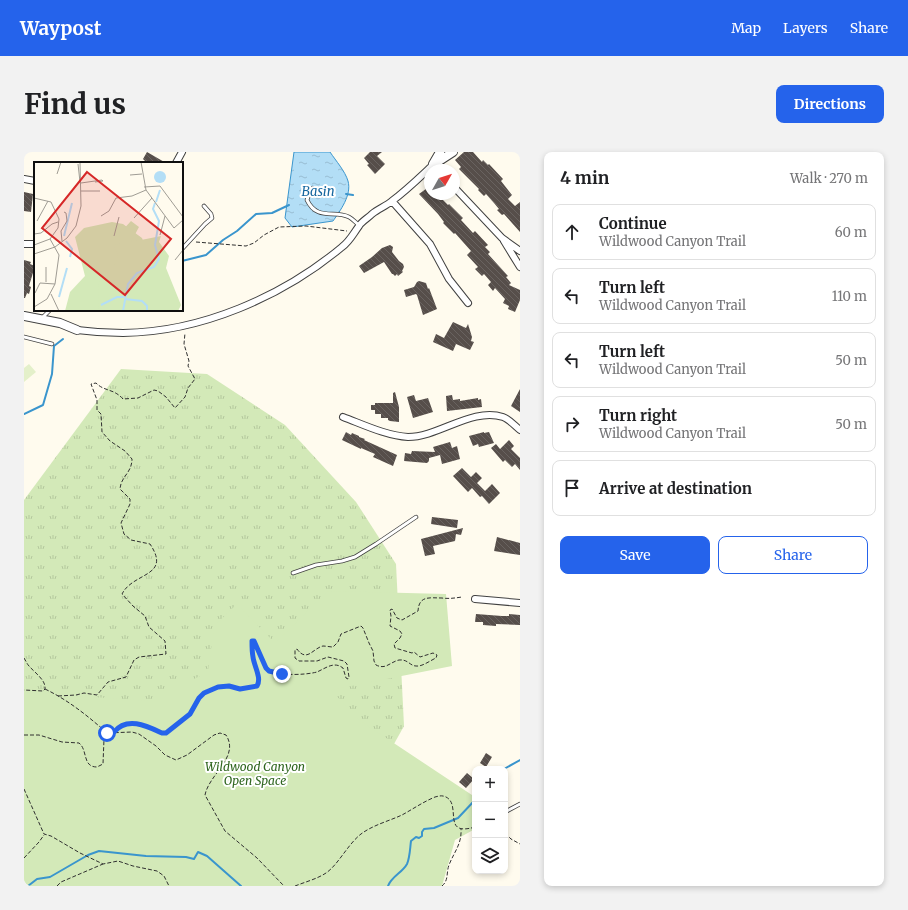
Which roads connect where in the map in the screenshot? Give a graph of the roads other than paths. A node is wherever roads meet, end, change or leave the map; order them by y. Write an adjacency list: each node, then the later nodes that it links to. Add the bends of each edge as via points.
1 (182, 152): 4 (street)
2 (440, 152): 5 (street)
3 (453, 152): 6 (street)
4 (177, 162)
5 (437, 164)
6 (439, 164)
7 (424, 176): 12 (street)
8 (24, 179): 9 (street)
9 (34, 181)
10 (313, 188): 14 (lane, via 308,194 308,200 315,210 349,217)
11 (460, 193): 15 (street)
12 (392, 201): 14 (street); 19 (street, via 430,244 449,279)
13 (204, 206): 16 (lane, via 212,218)
14 (359, 225): 23 (street, via 351,239 310,270 278,290 233,311 171,328 124,333)
15 (502, 238): 17 (street); 18 (street)
16 (183, 248)
17 (520, 251)
18 (520, 267)
19 (468, 303)
20 (49, 311): 22 (lane)
21 (24, 316): 22 (street)
22 (41, 320): 23 (street)
23 (77, 330)
24 (24, 337): 25 (lane)
25 (52, 344)
26 (343, 417): 27 (street, via 382,432 407,437 425,435 474,417 491,414 504,417)
27 (520, 430)
28 (416, 517): 29 (lane, via 354,557)
29 (293, 573)
30 (475, 599): 31 (street)
31 (520, 603)
32 (520, 804): 33 (lane)
33 (508, 810)

